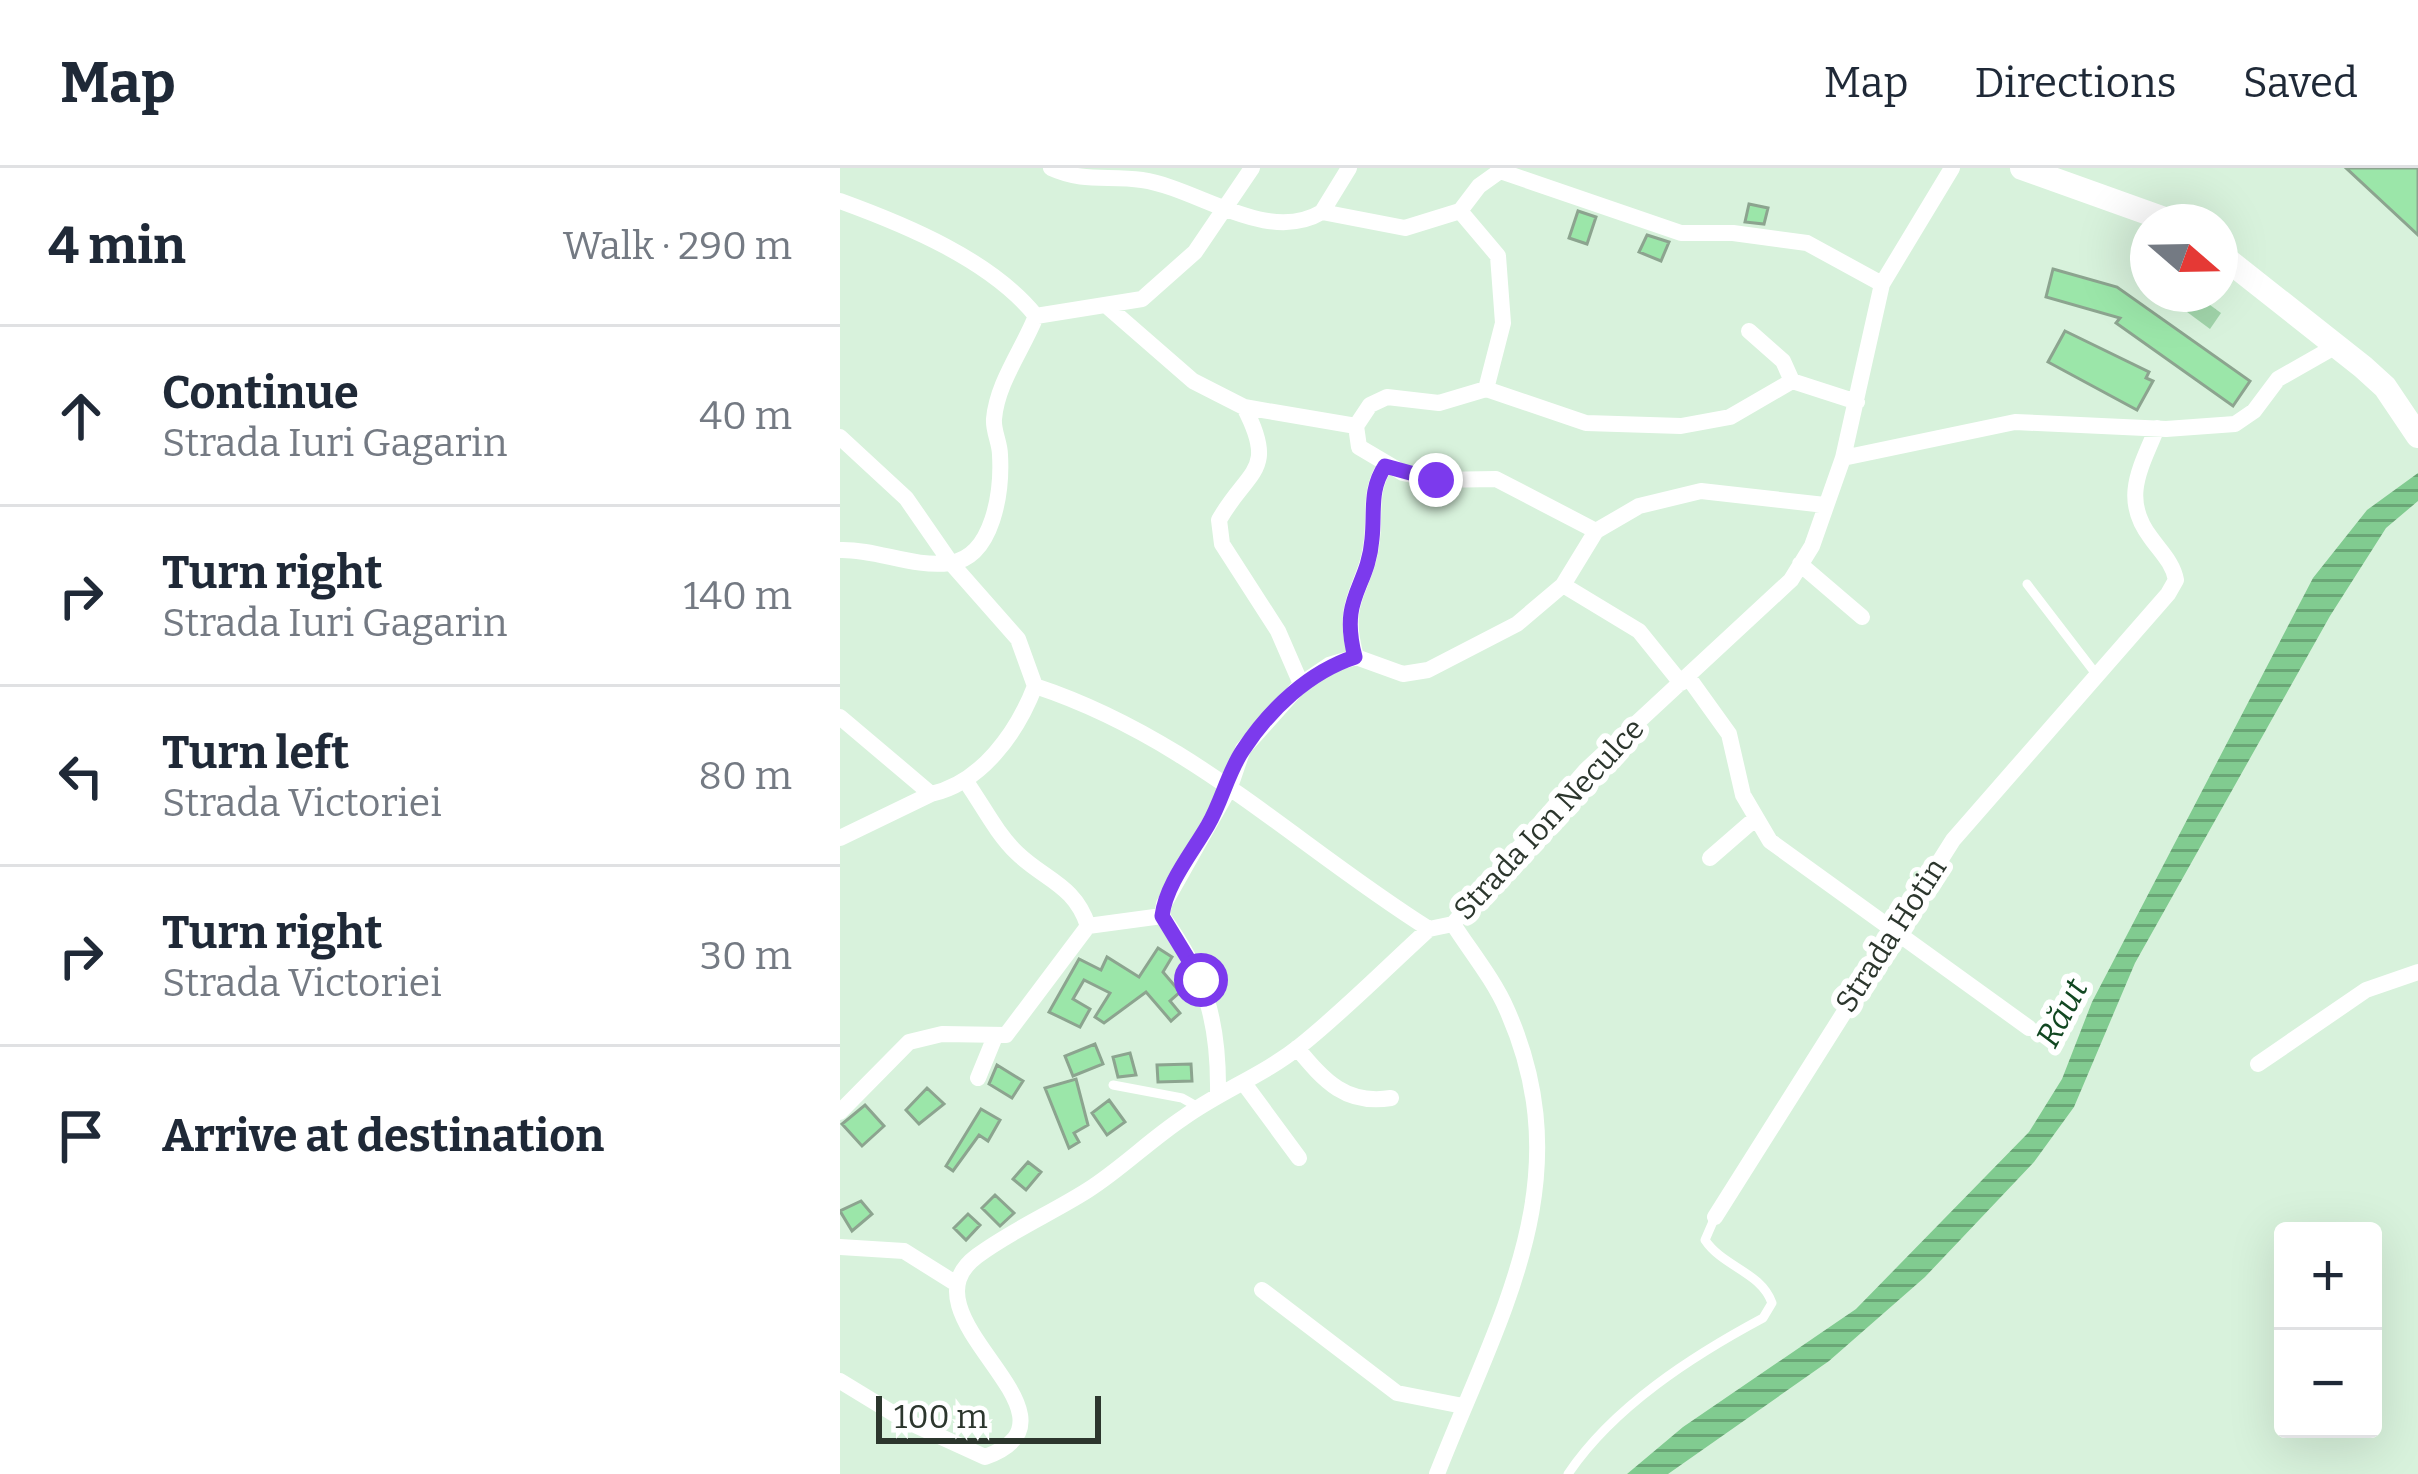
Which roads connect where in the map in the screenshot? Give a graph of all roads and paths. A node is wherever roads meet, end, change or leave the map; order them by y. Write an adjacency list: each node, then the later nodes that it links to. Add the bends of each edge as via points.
1 (1051, 168): 7 (street, via 1077,180)
2 (1252, 168): 9 (street)
3 (1349, 168): 12 (street)
4 (1952, 168): 14 (street, Strada Ion Neculce)
5 (2022, 168): 10 (main road)
6 (1496, 170): 11 (street); 14 (street, via 1681,233 1807,243)
7 (1123, 174): 9 (street)
8 (840, 201): 16 (street, via 954,254)
9 (1224, 206): 12 (street, via 1285,223); 15 (street, via 1177,272 1142,298)
10 (2130, 207)
11 (1460, 211): 12 (street, via 1405,227); 20 (street, via 1498,256 1503,322)
12 (1322, 212)
13 (2238, 268): 18 (main road)
14 (1882, 284): 21 (street, Strada Ion Neculce)
15 (1108, 307): 16 (street); 22 (street, via 1192,381)
16 (1036, 316): 32 (street, via 993,422 996,506 976,550)
17 (1749, 331): 19 (street, via 1770,346)
18 (2336, 346): 24 (street, via 2278,379 2235,424); 25 (main road, via 2391,396)
19 (1792, 381): 20 (street, via 1730,417 1642,427 1586,423); 21 (street)
20 (1486, 389): 23 (street, via 1439,403 1387,397)
21 (1857, 402): 27 (street, Strada Ion Neculce)
22 (1244, 407): 23 (street); 40 (street, via 1261,439 1259,465 1219,520 1222,544 1278,631)
23 (1356, 426): 28 (street, via 1359,446)
24 (2157, 428): 27 (street, via 2014,422); 38 (street, Strada Hotin, via 2132,498 2176,580)
25 (2418, 436)
26 (840, 437): 32 (street, via 906,498)
27 (1844, 458): 29 (street, Strada Ion Neculce)
28 (1385, 466): 30 (street, via 1436,480 1496,479); 37 (street, via 1374,488 1372,543 1352,593)
29 (1825, 506): 30 (street, via 1758,494 1679,493); 33 (street, Strada Ion Neculce)
30 (1596, 531): 35 (street)
31 (840, 550): 32 (street)
32 (951, 563): 41 (street, via 1018,639)
33 (1800, 564): 36 (street); 39 (street, Strada Ion Neculce, via 1777,598)
34 (2027, 584): 38 (lane)
35 (1563, 585): 37 (street, via 1517,624 1428,670 1403,674); 39 (street, via 1640,631)
36 (1862, 617)
37 (1355, 657): 40 (street)
38 (2096, 674): 53 (street, Strada Hotin, via 1953,840)
39 (1684, 680): 46 (street, via 1729,734); 50 (street, Strada Ion Neculce, via 1586,770)
40 (1301, 684): 44 (street, via 1243,749)
41 (1035, 686): 43 (street, via 1024,713); 44 (street, via 1168,744)
42 (840, 717): 45 (street)
43 (967, 783): 45 (street); 51 (street, via 1019,856 1065,886)
44 (1230, 788): 49 (street); 52 (street)
45 (931, 794): 47 (street)
46 (1756, 818): 48 (street); 53 (street, via 1770,841)
47 (840, 838)
48 (1710, 858)
49 (1162, 916): 51 (street); 62 (street, via 1214,1015)
50 (1454, 924): 52 (street, Strada Ion Neculce); 72 (street, via 1505,1004 1526,1056 1540,1178 1529,1233)
51 (1088, 926): 56 (street, via 1014,1028)
52 (1429, 929): 57 (street, Strada Ion Neculce)
53 (1892, 931): 55 (street); 67 (street, Strada Hotin)
54 (2418, 972): 58 (street, via 2366,990)
55 (2029, 1028)
56 (994, 1039): 59 (street); 65 (street, via 942,1034 909,1042)
57 (1297, 1048): 60 (street, Strada Ion Neculce); 63 (street, via 1356,1100)
58 (2258, 1064)
59 (978, 1078)
60 (1244, 1082): 62 (street, Strada Ion Neculce); 66 (street)
61 (1113, 1085): 64 (lane)
62 (1218, 1093): 64 (street, Strada Ion Neculce)
63 (1391, 1098)
64 (1198, 1107): 69 (street, Strada Ion Neculce, via 1091,1188 975,1257)
65 (840, 1112)
66 (1299, 1158)
67 (1715, 1217): 74 (lane, via 1705,1240 1767,1288 1772,1303 1763,1318 1670,1375 1588,1445)
68 (840, 1247): 69 (street, via 904,1251)
69 (955, 1282): 71 (street, via 975,1340 1020,1405 1022,1426 1008,1449 986,1457 950,1444)
70 (1262, 1290): 72 (street, via 1397,1393)
71 (840, 1381)
72 (1463, 1406): 73 (street)
73 (1437, 1474)
74 (1568, 1474)

